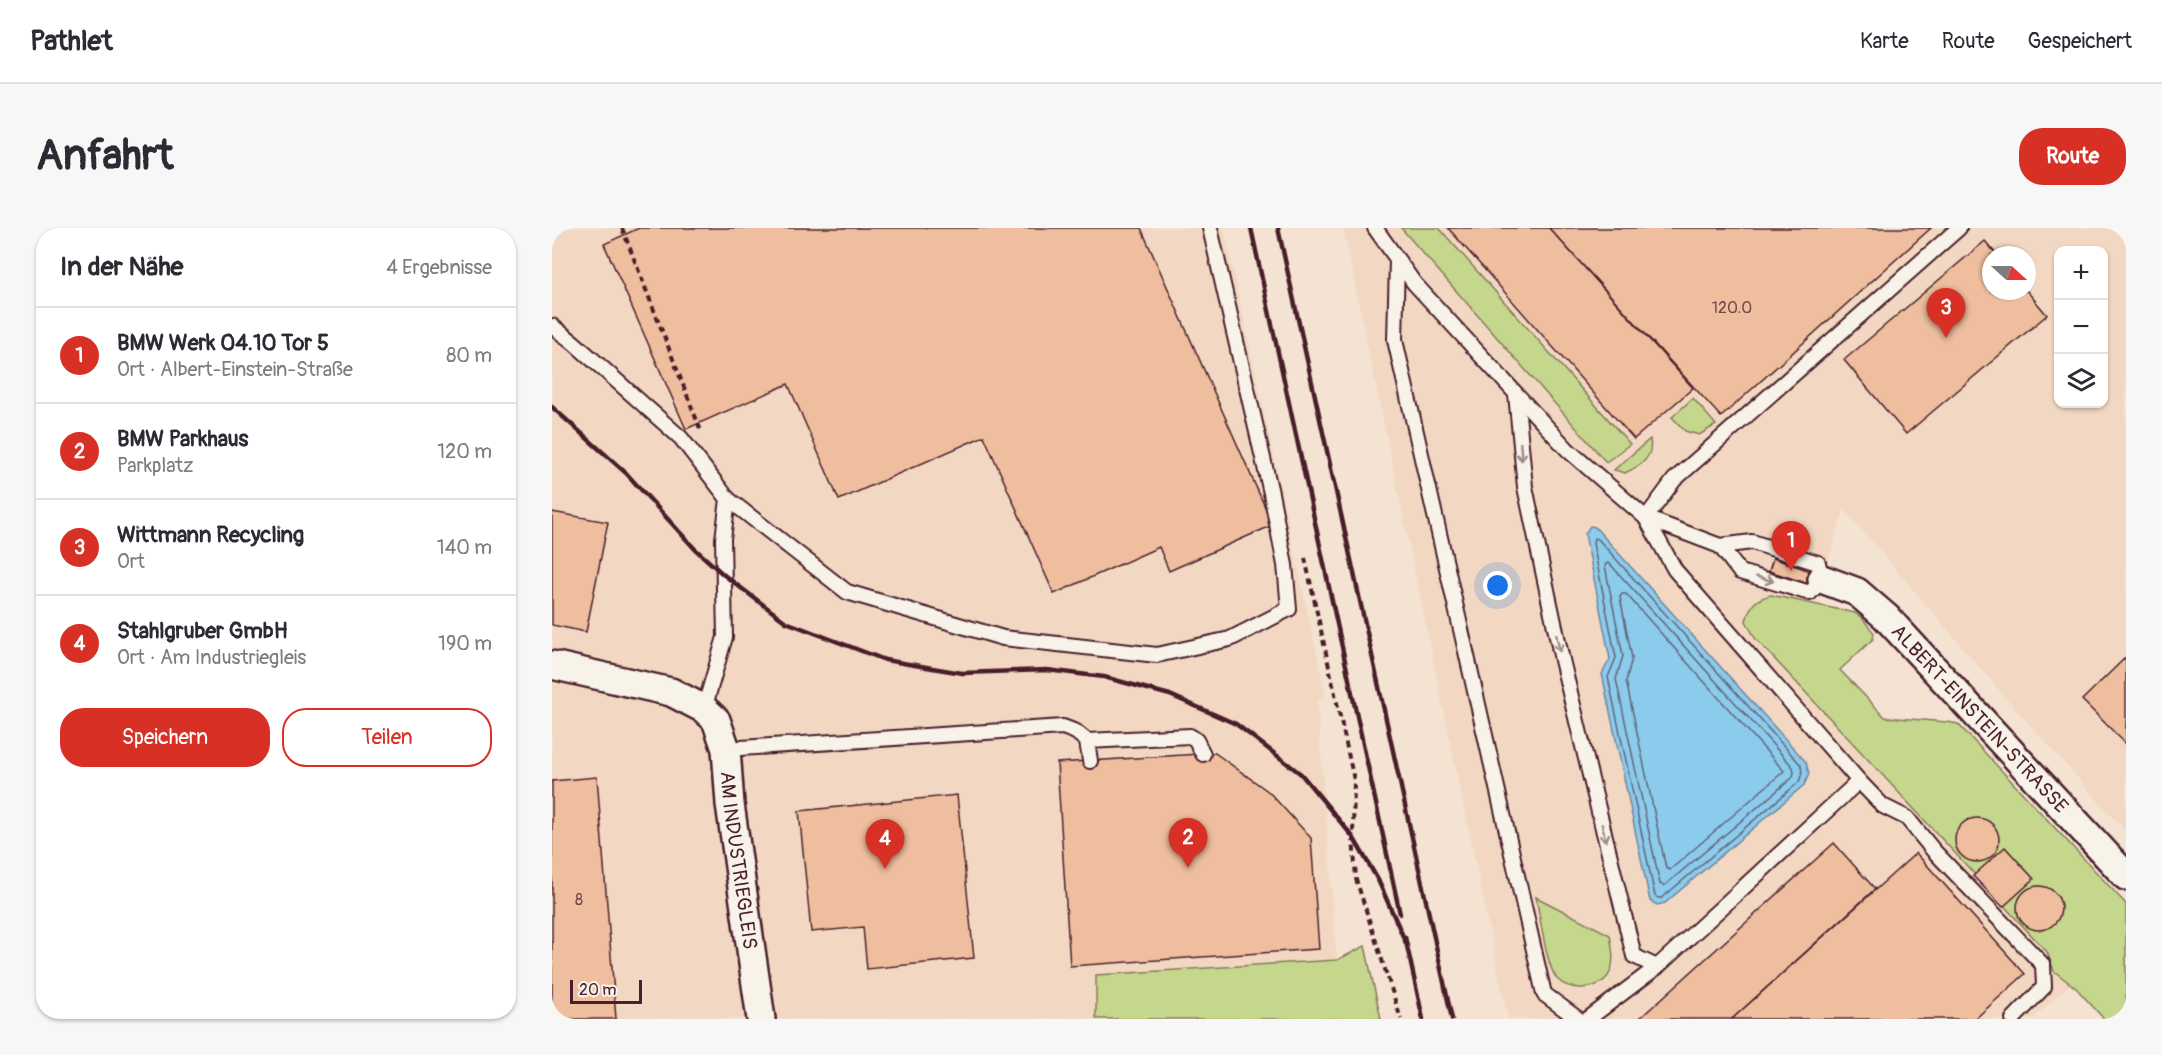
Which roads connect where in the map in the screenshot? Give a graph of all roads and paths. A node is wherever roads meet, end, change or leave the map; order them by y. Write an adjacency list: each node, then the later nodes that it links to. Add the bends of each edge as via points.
1 (622, 228): 8 (path)
2 (1210, 228): 9 (lane, via 1271,493 1289,609 1230,639 1157,655 1003,638 847,592)
3 (1375, 228): 5 (lane)
4 (1959, 228): 10 (lane, via 1674,480)
5 (1397, 260): 7 (lane); 25 (lane, via 1395,340 1544,994)
6 (552, 326): 9 (lane, via 681,438)
7 (1516, 394): 10 (lane, via 1568,450); 22 (lane, one-way to 22, via 1524,487 1634,956)
8 (703, 434)
9 (728, 499): 15 (lane, via 723,539 724,637)
10 (1646, 518): 11 (lane); 20 (lane, via 1675,570)
11 (1720, 546): 13 (lane, via 1752,542 1795,555 1818,563); 13 (lane, one-way to 13, via 1740,572 1810,593)
12 (1303, 549): 24 (path, via 1354,780 1356,879)
13 (1822, 579): 21 (street, ALBERT-EINSTEIN-STRASSE, via 1857,592 1887,617)
14 (552, 665): 15 (street, via 671,692)
15 (704, 709): 17 (street, AM INDUSTRIEGLEIS, via 716,720)
16 (1087, 741): 17 (lane, via 1063,727); 18 (lane, via 1190,736); 19 (lane)
17 (726, 749): 23 (street, AM INDUSTRIEGLEIS, via 730,804)
18 (1203, 754)
19 (1090, 761)
20 (1859, 781): 22 (lane); 27 (lane, via 1883,806 1907,818 2043,965 2044,987)
21 (2126, 876)
22 (1657, 967): 26 (lane)
23 (761, 1019)
24 (1401, 1019)
25 (1578, 1019)
26 (1588, 1019)
27 (2013, 1019)

